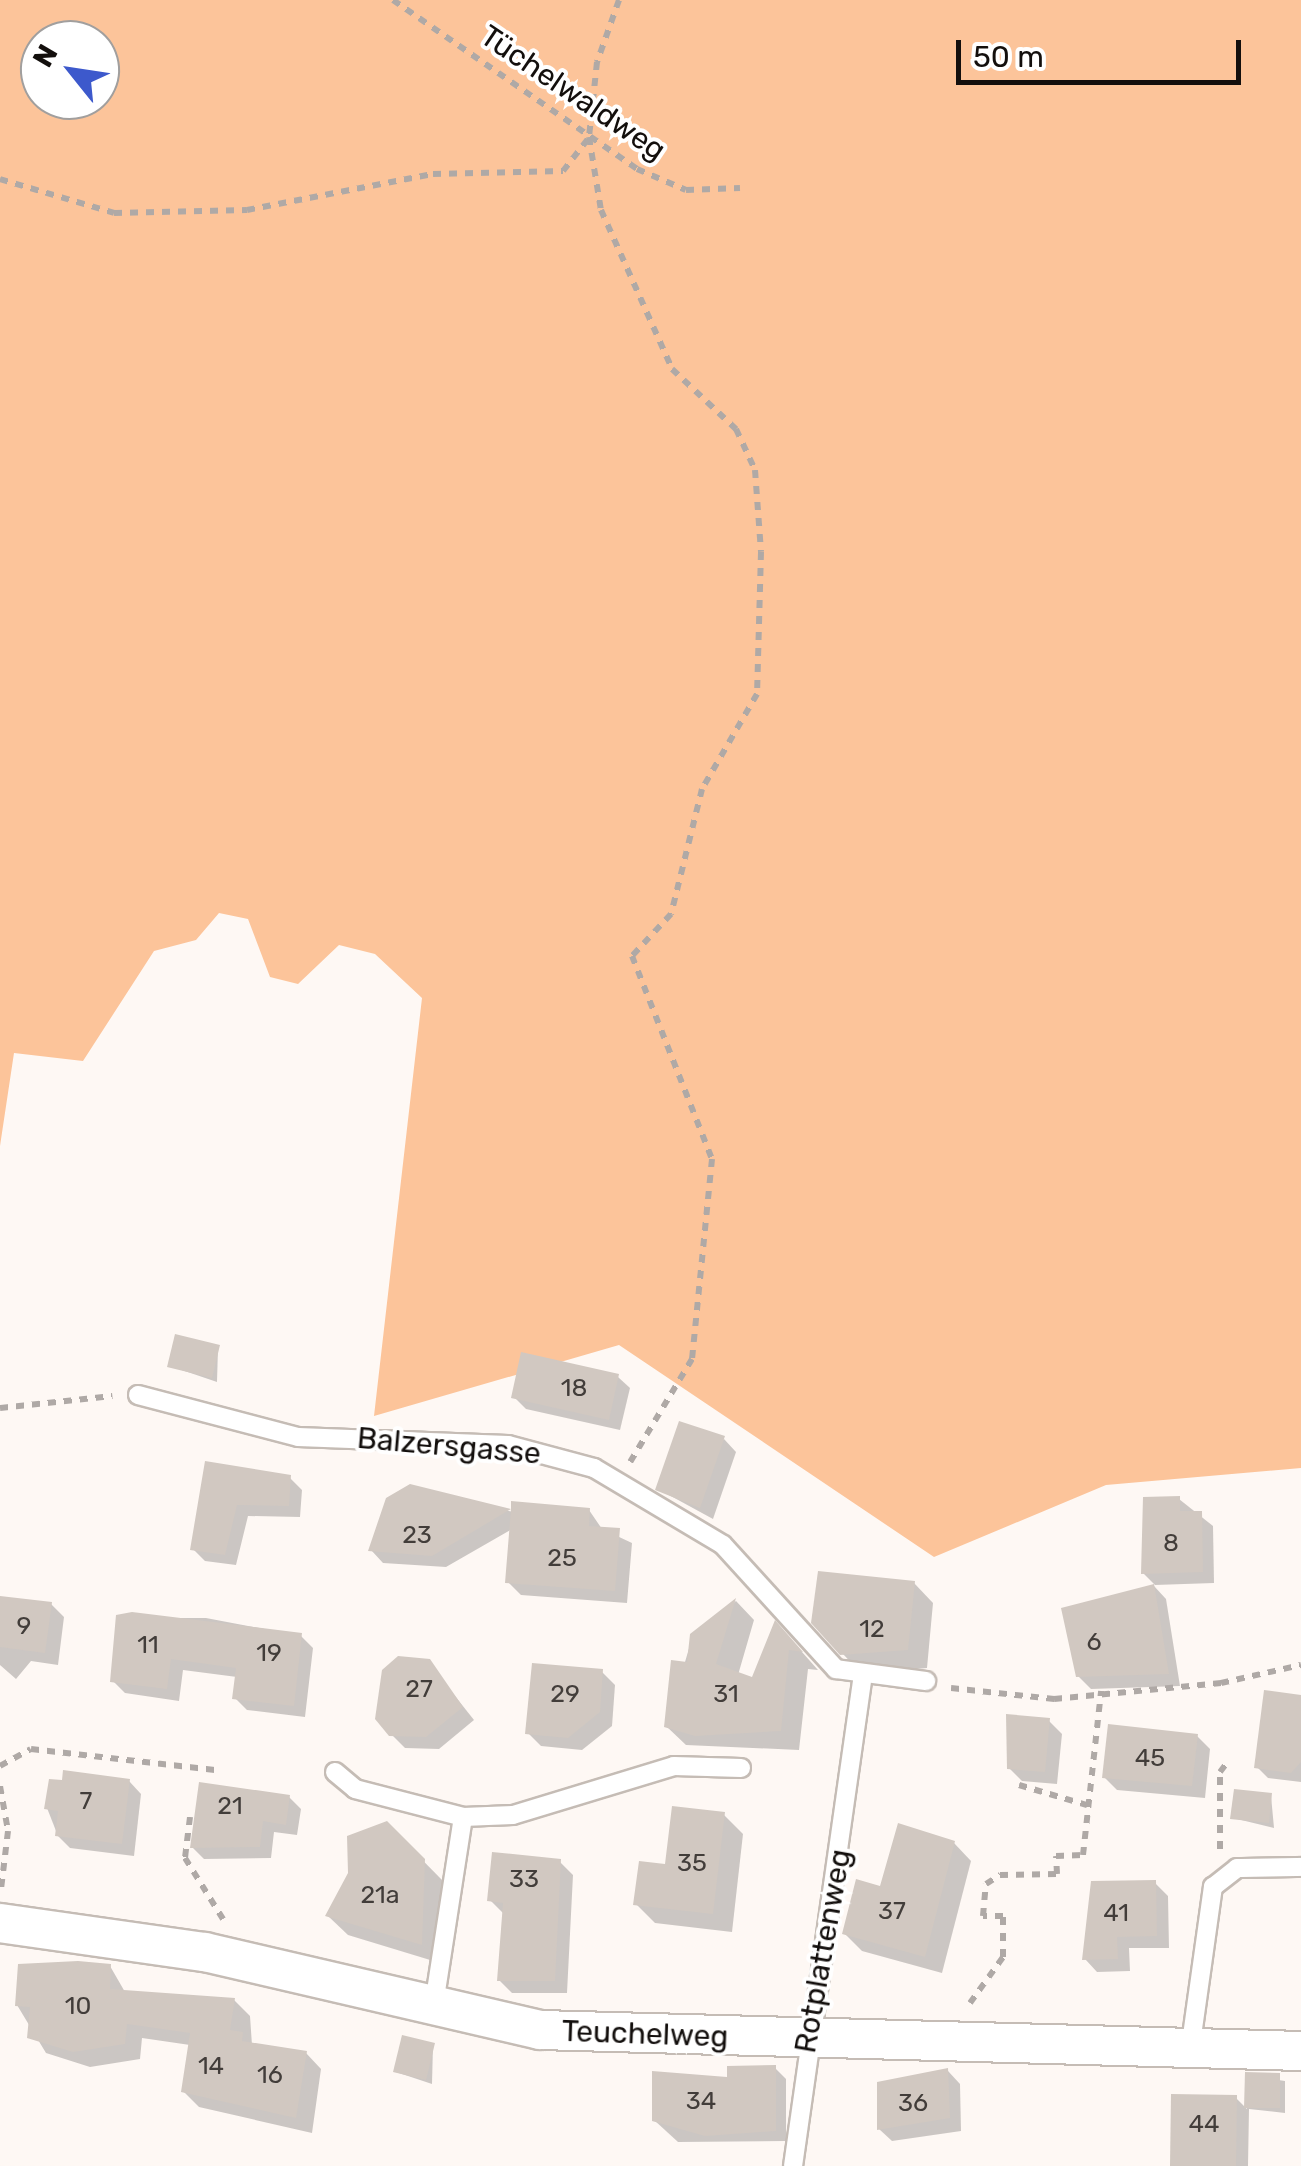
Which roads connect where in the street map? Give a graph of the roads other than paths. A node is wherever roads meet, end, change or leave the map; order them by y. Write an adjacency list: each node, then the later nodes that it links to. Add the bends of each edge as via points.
1 (138, 1395): 2 (lane, Balzersgasse, via 298,1437 508,1445 618,1482 723,1545 836,1669)
2 (863, 1677): 3 (lane, Balzersgasse); 10 (lane, Rotplattenweg, via 843,1784 840,1890)
3 (926, 1681)
4 (741, 1768): 6 (lane, via 674,1766 513,1815)
5 (335, 1772): 6 (lane, via 355,1789)
6 (463, 1817): 9 (lane)
7 (1301, 1866): 11 (lane, via 1238,1868 1208,1898)
8 (0, 1924): 9 (street, Teuchelweg, via 205,1952)
9 (433, 2011): 10 (street, Teuchelweg, via 609,2036)
10 (808, 2038): 11 (street, Teuchelweg); 13 (lane, Rotplattenweg)
11 (1191, 2042): 12 (street, Teuchelweg)
12 (1301, 2051)
13 (794, 2166)

